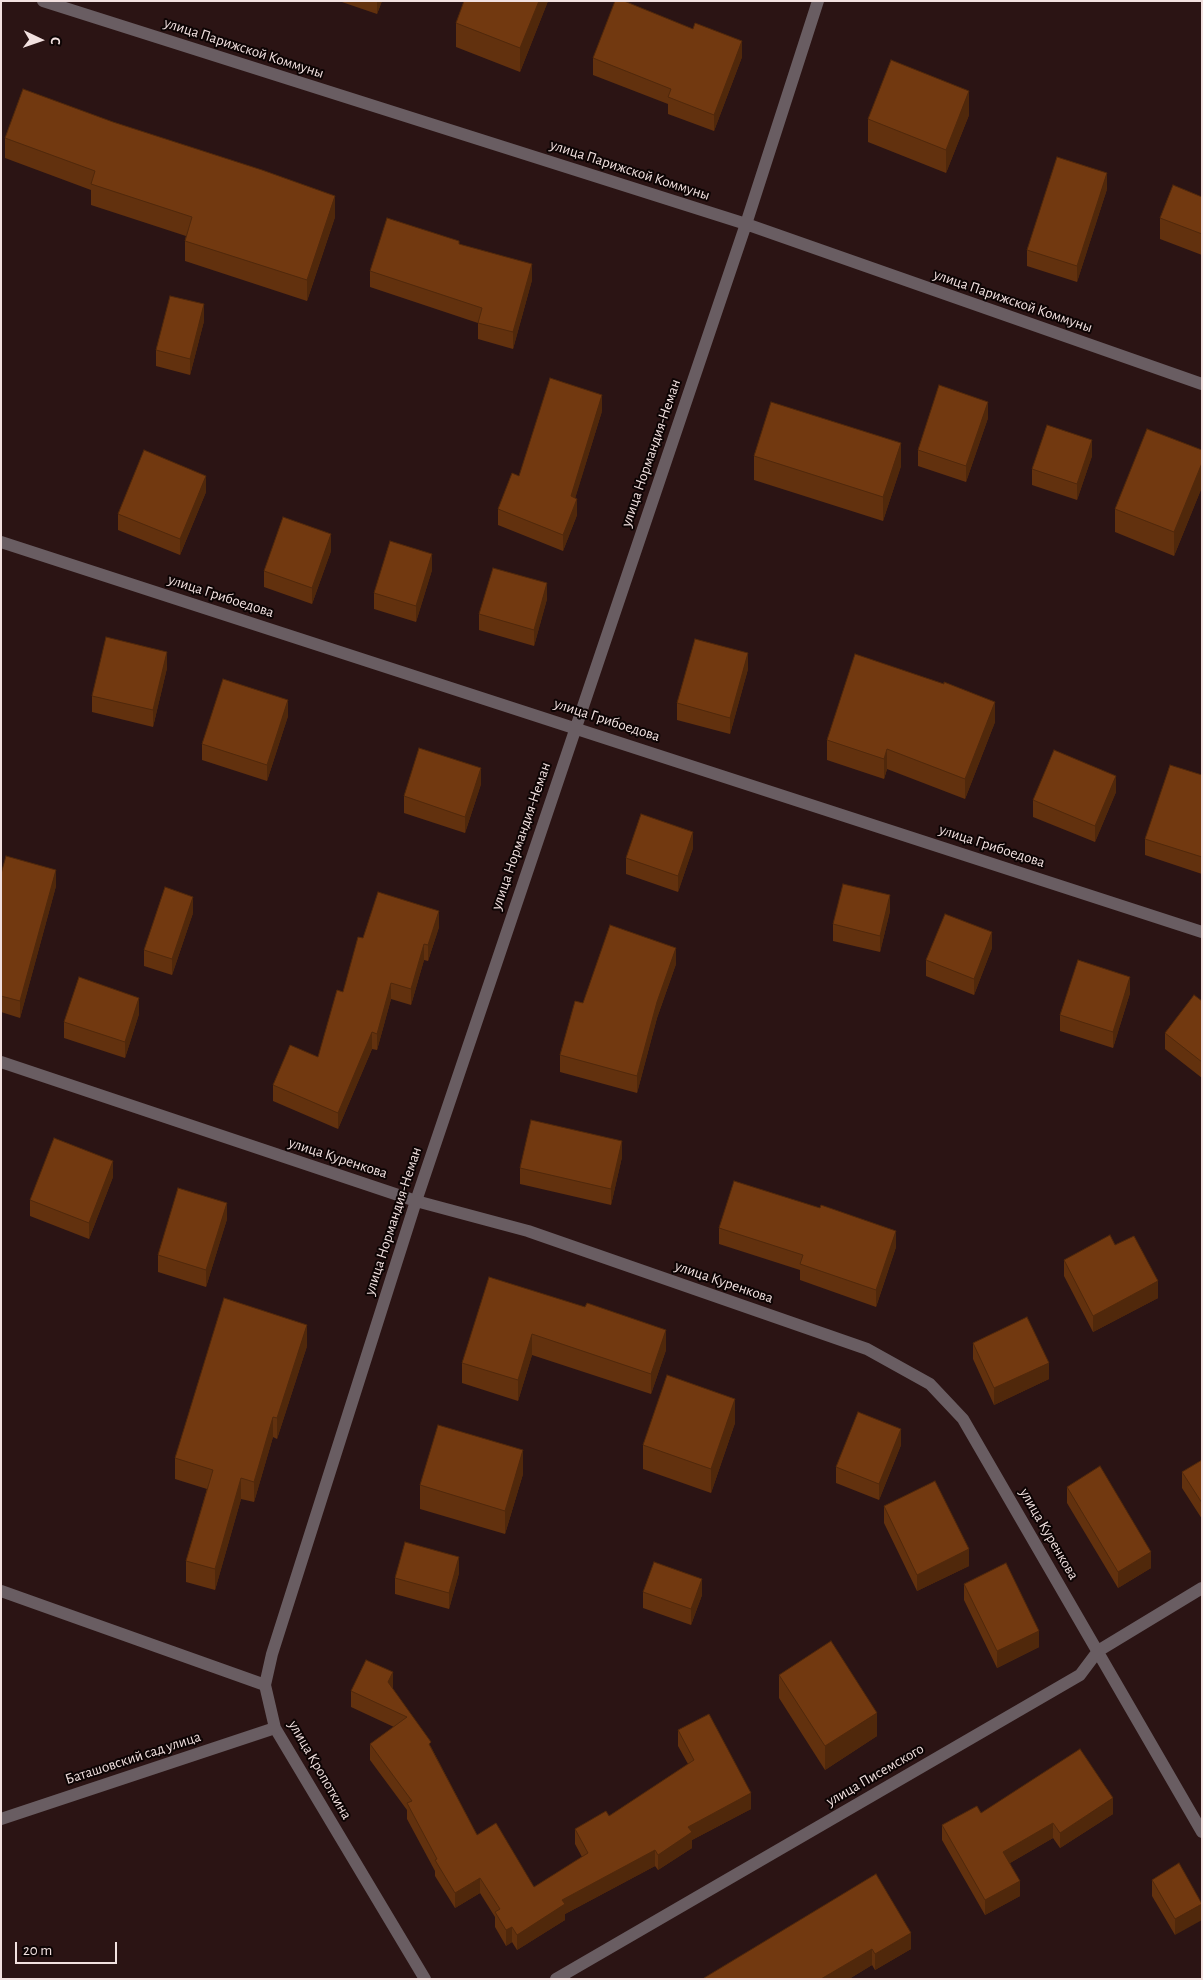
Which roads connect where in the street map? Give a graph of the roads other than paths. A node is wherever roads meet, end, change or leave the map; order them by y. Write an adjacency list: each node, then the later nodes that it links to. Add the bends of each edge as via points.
1 (43, 1): 3 (street, улица Парижской Коммуны)
2 (818, 1): 3 (street, улица Нормандия-Неман)
3 (746, 224): 4 (street, улица Парижской Коммуны); 6 (street, улица Нормандия-Неман)
4 (1202, 384)
5 (1, 542): 6 (street, улица Грибоедова)
6 (574, 727): 7 (street, улица Грибоедова); 9 (street, улица Нормандия-Неман)
7 (1202, 932)
8 (1, 1062): 9 (street, улица Куренкова)
9 (416, 1201): 12 (street, улица Куренкова, via 528,1231 858,1346 930,1384 963,1419); 13 (street, улица Нормандия-Неман)
10 (1202, 1588): 12 (street, улица Писемского)
11 (1, 1591): 13 (street)
12 (1098, 1651): 16 (street, улица Куренкова); 18 (street, улица Писемского, via 1080,1675)
13 (264, 1685): 14 (street, улица Кропоткина)
14 (275, 1728): 15 (street, Баташовский сад улица); 17 (street, улица Кропоткина)
15 (1, 1819)
16 (1202, 1832)
17 (425, 1979)
18 (556, 1979)

